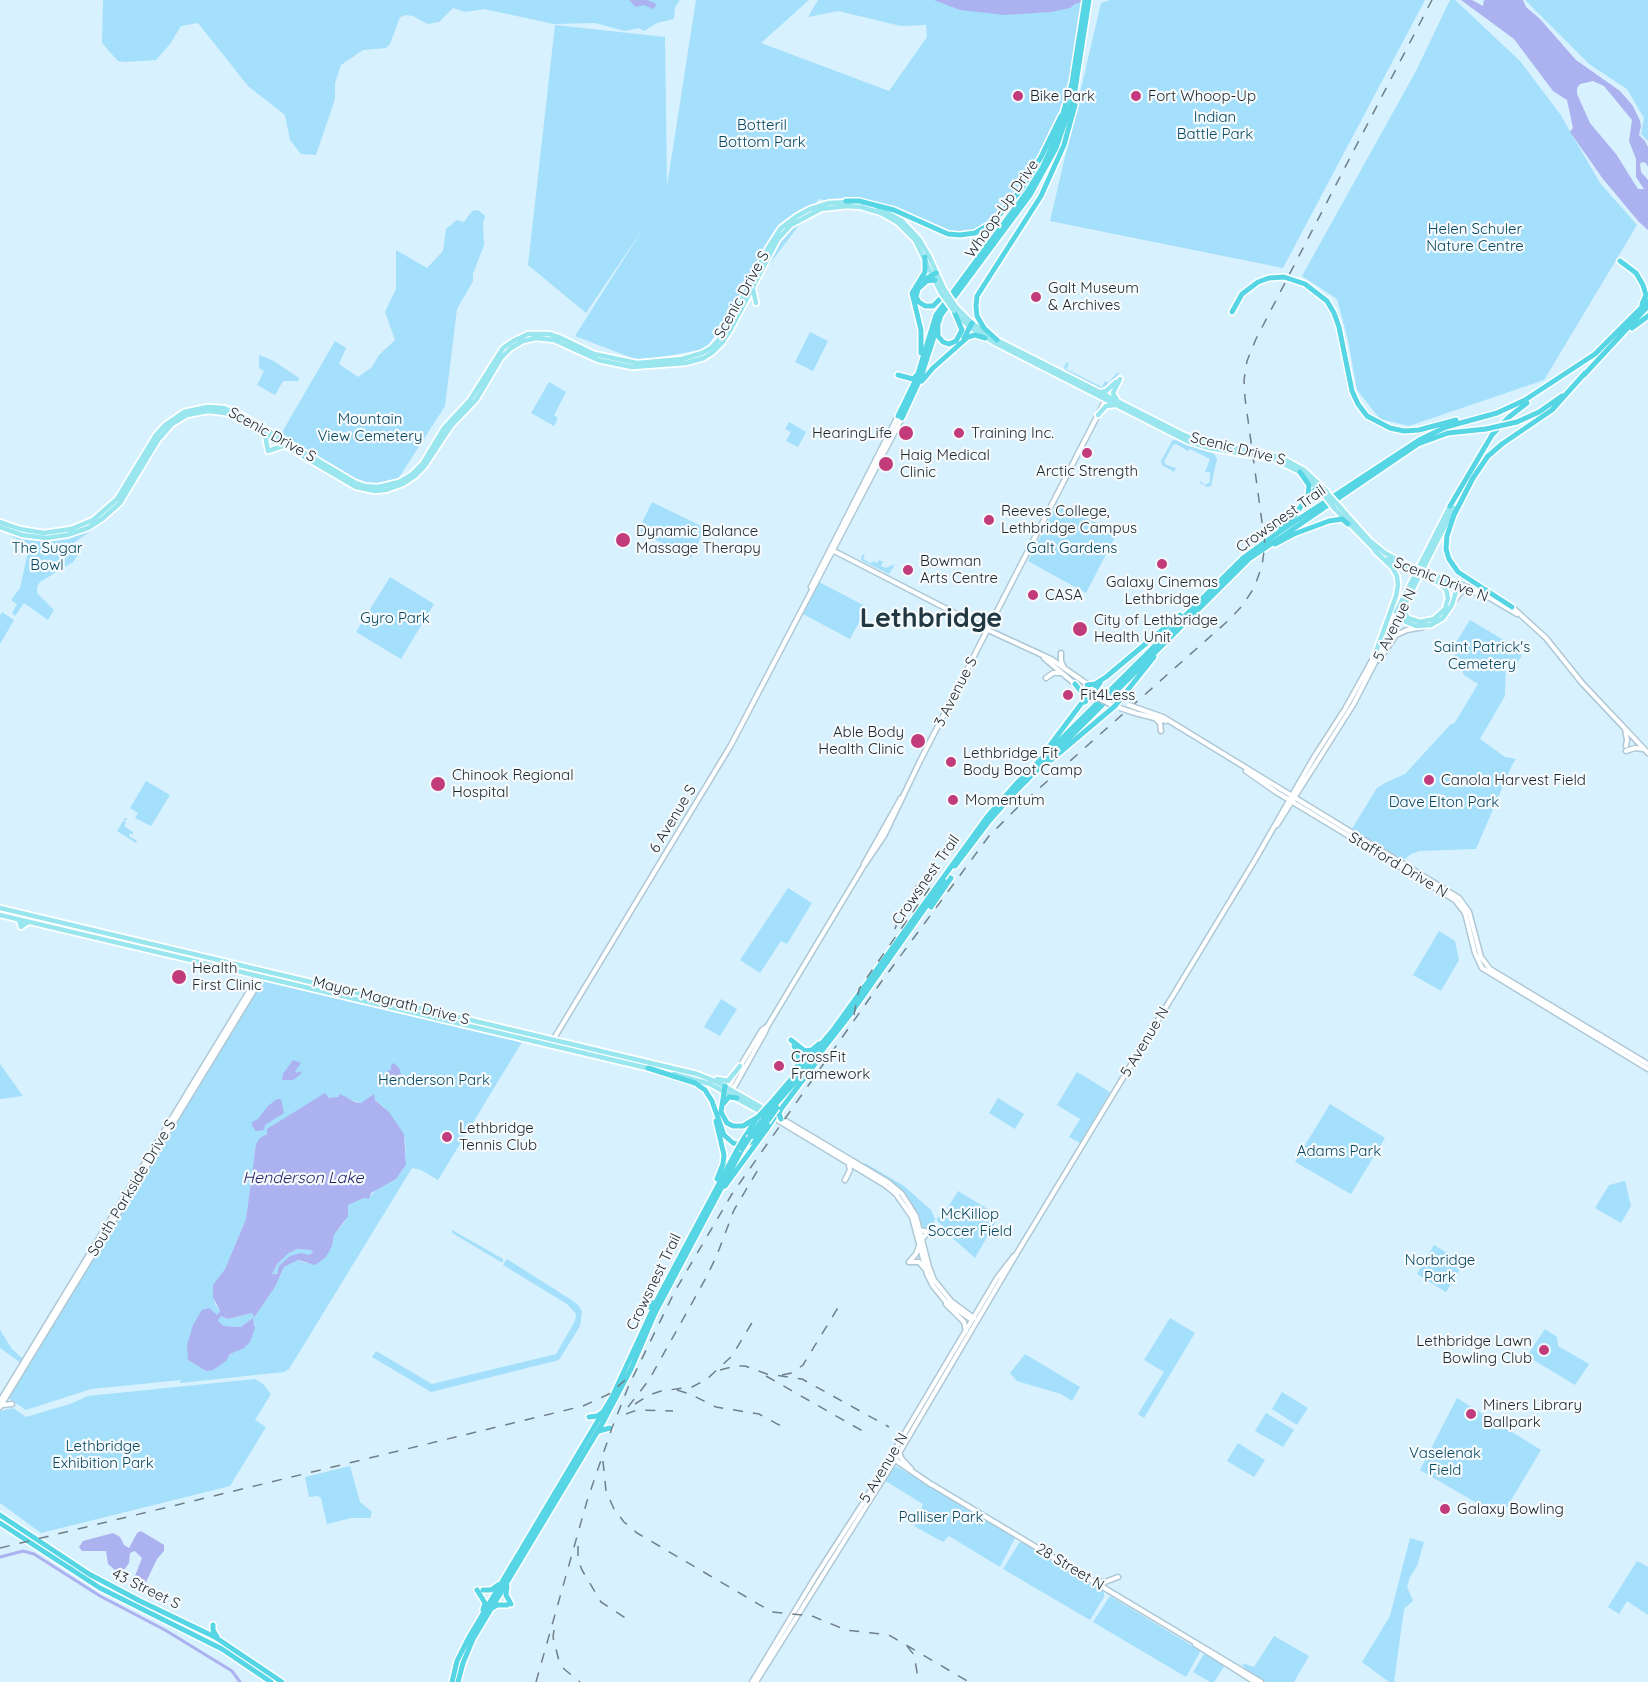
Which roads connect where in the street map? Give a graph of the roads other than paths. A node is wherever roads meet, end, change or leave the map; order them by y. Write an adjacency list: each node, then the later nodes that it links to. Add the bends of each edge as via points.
1 (1087, 0): 2 (highway, Whoop-Up Drive)
2 (1083, 27): 3 (highway, Whoop-Up Drive); 7 (highway, Whoop-Up Drive, via 1074,96 1056,148 1030,195); 21 (highway, via 1075,106 1060,155 1035,206 975,306 984,328)
3 (1070, 96): 4 (highway, via 1034,170 999,216 984,229 948,234 894,210); 6 (highway, Whoop-Up Drive, via 1043,166)
4 (846, 201): 8 (main road, Scenic Drive S, via 879,208 902,221 919,239); 45 (main road, Scenic Drive S, via 810,209 782,228 723,334 702,353 637,363 594,354 549,334 528,334 513,341 503,348 423,463 399,482 386,486 354,482 243,416 224,408 207,407 184,412 165,425 117,499 93,520 71,529 44,533)
5 (925, 257): 8 (main road, Scenic Drive S); 9 (highway, via 925,272); 10 (main road, Scenic Drive S, via 906,230 889,218 861,207 835,206 814,212 786,229)
6 (977, 258): 8 (highway, via 938,303 921,305 916,297 918,290); 25 (highway, Whoop-Up Drive, via 936,315)
7 (970, 275): 15 (highway, via 939,324 938,336 946,344 960,335); 28 (highway, Whoop-Up Drive, via 938,320)
8 (935, 276): 9 (highway); 15 (main road, Scenic Drive S, bridge)
9 (917, 284): 25 (highway, via 912,298 921,330)
10 (753, 286): 13 (main road); 36 (main road, Scenic Drive S, via 722,343 694,362 620,366 550,339 536,338 517,344 501,358 476,400 451,426 421,470 394,488 375,491 356,487)
11 (1648, 287): 18 (highway, via 1635,270 1620,261 1636,273 1646,295)
12 (1648, 301): 18 (highway, Crowsnest Trail)
13 (756, 303)
14 (1648, 306): 23 (highway, Crowsnest Trail)
15 (955, 309): 19 (main road, Scenic Drive S)
16 (1232, 312): 33 (highway, via 1242,294 1258,282 1276,277 1298,281 1316,291 1331,307 1354,398 1372,419 1389,428 1411,431)
17 (1648, 316): 23 (highway)
18 (1627, 322): 24 (highway, Crowsnest Trail)
19 (971, 325): 20 (main road, Scenic Drive S); 21 (main road, Scenic Drive S); 22 (highway)
20 (984, 338): 22 (highway, via 972,335); 29 (main road, Scenic Drive S)
21 (997, 340): 29 (main road, Scenic Drive S)
22 (959, 345): 28 (highway)
23 (1598, 360): 27 (highway, Crowsnest Trail)
24 (1580, 365): 33 (highway, Crowsnest Trail, via 1515,406); 42 (highway, via 1497,429)
25 (921, 366): 26 (highway, Whoop-Up Drive)
26 (918, 373): 28 (highway, 6 Avenue S); 28 (highway, via 913,379 898,375)
27 (1586, 373): 37 (highway, via 1552,410); 51 (highway, Crowsnest Trail, bridge, via 1555,402 1517,422 1448,433 1418,444 1284,533)
28 (914, 389): 34 (highway, 6 Avenue S)
29 (1097, 394): 30 (main road, Scenic Drive S); 31 (main road, via 1120,379 1113,393); 32 (main road)
30 (1107, 398): 31 (main road, Scenic Drive S); 32 (main road, 3 Avenue S)
31 (1118, 404): 32 (main road, via 1106,406); 38 (main road, Scenic Drive S, via 1194,444 1273,459); 40 (main road, Scenic Drive S, via 1197,441 1282,458 1304,470)
32 (1098, 415): 62 (main road, 3 Avenue S)
33 (1487, 416): 53 (highway, Crowsnest Trail, via 1446,427 1407,447 1263,543)
34 (900, 417): 48 (main road, 6 Avenue S)
35 (263, 432): 36 (main road, Scenic Drive S); 36 (main road, via 268,451); 47 (main road, Scenic Drive S, via 225,413 187,415 165,432 120,503 96,523 73,534 46,538)
36 (286, 446)
37 (1488, 456): 42 (highway); 58 (highway, via 1454,515 1446,549 1458,572)
38 (1300, 472): 39 (main road, Scenic Drive S); 41 (highway, via 1308,482)
39 (1317, 488): 40 (highway); 41 (highway)
40 (1325, 494): 43 (main road, Scenic Drive N, bridge)
41 (1305, 502): 53 (highway)
42 (1452, 507): 59 (main road, 5 Avenue N); 60 (main road, 5 Avenue N)
43 (1337, 509): 44 (highway); 46 (main road, Scenic Drive N); 50 (main road, Scenic Drive N, via 1385,553)
44 (1329, 520): 46 (highway, via 1341,519); 51 (highway, via 1282,540)
45 (0, 522)
46 (1348, 524): 49 (main road, Scenic Drive N)
47 (0, 527)
48 (832, 550): 62 (main road, Stafford Drive N); 102 (main road, 6 Avenue S, via 729,748)
49 (1375, 551): 50 (main road, Scenic Drive N); 65 (main road, via 1395,571 1398,585)
50 (1410, 568): 52 (main road, Scenic Drive N, bridge)
51 (1232, 574): 56 (highway, Crowsnest Trail)
52 (1425, 574): 54 (main road, Scenic Drive N); 59 (main road, via 1446,589 1445,609 1434,619 1420,622 1407,618)
53 (1218, 582): 68 (highway); 81 (highway, Crowsnest Trail)
54 (1456, 585): 55 (main road, Scenic Drive N); 57 (main road); 58 (main road, Scenic Drive N)
55 (1466, 590): 57 (main road); 63 (main road, Scenic Drive N, via 1497,602)
56 (1204, 602): 73 (highway, via 1151,661); 80 (highway, Crowsnest Trail)
57 (1452, 605): 61 (main road, via 1443,618)
58 (1512, 607): 63 (main road, Scenic Drive N)
59 (1403, 608): 60 (main road, 5 Avenue N)
60 (1397, 614): 61 (main road, via 1412,624); 65 (main road, 5 Avenue N); 66 (main road, 5 Avenue N)
61 (1425, 626): 66 (main road, via 1396,635)
62 (988, 630): 67 (main road, Stafford Drive N, via 1039,654); 101 (main road, 3 Avenue S, via 863,867)
63 (1539, 631): 77 (main road, Scenic Drive N)
64 (1061, 652): 67 (main road)
65 (1374, 657): 82 (main road, 5 Avenue N)
66 (1372, 671): 82 (main road, 5 Avenue N)
67 (1065, 673): 69 (main road, via 1056,672); 70 (main road, Stafford Drive N); 71 (main road, Stafford Drive N)
68 (1106, 676): 71 (highway); 72 (highway)
69 (1046, 678)
70 (1075, 684): 72 (main road, Stafford Drive N); 74 (highway, via 1085,697)
71 (1086, 685): 72 (main road, Stafford Drive N)
72 (1095, 694): 73 (main road, Stafford Drive N, bridge); 74 (highway)
73 (1120, 704): 75 (main road, Stafford Drive N, bridge); 76 (main road, Stafford Drive N, bridge); 80 (highway)
74 (1078, 710): 81 (highway)
75 (1156, 719): 76 (main road, Stafford Drive N); 78 (main road)
76 (1167, 721): 83 (main road, Stafford Drive N)
77 (1624, 728): 79 (main road, Scenic Drive N); 79 (main road, via 1626,748)
78 (1161, 731)
79 (1647, 752)
80 (1027, 780): 88 (highway, Crowsnest Trail)
81 (1017, 783): 88 (highway, Crowsnest Trail, via 977,829)
82 (1299, 787): 83 (main road); 84 (main road, 5 Avenue N); 85 (main road)
83 (1280, 792): 84 (main road, Stafford Drive N); 86 (main road)
84 (1292, 799): 85 (main road, Stafford Drive N); 86 (main road, 5 Avenue N); 87 (main road, 5 Avenue N); 104 (main road, Stafford Drive N, via 1458,902 1466,916 1478,962 1486,971)
85 (1302, 803): 104 (main road, Stafford Drive N, via 1459,898 1469,912 1481,957 1490,969)
86 (1284, 807): 87 (main road, 5 Avenue N)
87 (1273, 830): 118 (main road, 5 Avenue N)
88 (952, 866): 89 (highway, Crowsnest Trail)
89 (946, 879): 100 (highway, Crowsnest Trail); 100 (highway, Crowsnest Trail)
90 (0, 911): 91 (main road, Mayor Magrath Drive S, via 19,920 21,927); 92 (main road, Mayor Magrath Drive S)
91 (29, 922): 92 (main road); 93 (main road)
92 (60, 923): 94 (main road, Mayor Magrath Drive S)
93 (58, 930): 94 (main road); 95 (main road)
94 (92, 930): 96 (main road, Mayor Magrath Drive S)
95 (90, 937): 96 (main road); 97 (main road)
96 (126, 939): 98 (main road, Mayor Magrath Drive S)
97 (120, 944): 98 (main road); 99 (main road, Mayor Magrath Drive S, via 205,964 208,971 213,966)
98 (166, 948): 99 (main road, Mayor Magrath Drive S)
99 (262, 973): 102 (main road, Mayor Magrath Drive S); 102 (main road, Mayor Magrath Drive S); 128 (main road, South Parkside Drive S); 130 (main road, South Parkside Drive S)
100 (847, 1015): 111 (highway, Crowsnest Trail); 111 (highway, Crowsnest Trail); 111 (highway, via 812,1050 803,1050 792,1042 799,1055 798,1066); 112 (highway, via 781,1108)
101 (766, 1026): 103 (main road, 3 Avenue S); 107 (main road, 3 Avenue S)
102 (551, 1043): 105 (main road, Mayor Magrath Drive S); 106 (main road, Mayor Magrath Drive S)
103 (740, 1066): 106 (main road, via 728,1081); 107 (main road, 3 Avenue S)
104 (1648, 1067)
105 (648, 1068): 107 (main road, Mayor Magrath Drive S); 108 (highway, via 695,1083)
106 (702, 1076): 107 (main road, Mayor Magrath Drive S)
107 (728, 1090): 109 (main road, Mayor Magrath Drive S); 110 (highway); 111 (main road, Mayor Magrath Drive S)
108 (708, 1094): 113 (highway, via 724,1135 733,1143 751,1142); 116 (highway, via 724,1159)
109 (736, 1098): 110 (highway, via 727,1098); 111 (main road, Mayor Magrath Drive S)
110 (722, 1107): 113 (highway, via 723,1118 733,1126)
111 (773, 1109): 112 (main road); 113 (highway, bridge); 113 (highway, Crowsnest Trail, bridge); 114 (main road); 116 (highway)
112 (781, 1119): 117 (main road, via 896,1187 911,1205 920,1230 928,1232)
113 (763, 1120): 116 (highway, Crowsnest Trail, bridge, via 739,1150)
114 (847, 1162): 115 (main road, via 850,1170); 117 (main road, via 896,1194 910,1213)
115 (845, 1180)
116 (695, 1233): 121 (highway, Crowsnest Trail); 124 (highway, Crowsnest Trail)
117 (921, 1240): 119 (main road); 119 (main road, via 909,1262 919,1262); 125 (main road, via 934,1280)
118 (1017, 1253): 122 (main road, 5 Avenue N); 126 (main road, 5 Avenue N)
119 (926, 1270): 120 (main road)
120 (940, 1296): 126 (main road); 127 (main road, via 964,1322)
121 (658, 1298): 123 (highway, via 651,1306); 124 (highway, Crowsnest Trail)
122 (982, 1304): 125 (main road, via 974,1311); 126 (main road, 5 Avenue N)
123 (643, 1306)
124 (653, 1312): 131 (highway, Crowsnest Trail); 133 (highway, Crowsnest Trail, via 631,1369)
125 (964, 1312): 126 (main road)
126 (975, 1320): 127 (main road, 5 Avenue N); 135 (main road, 5 Avenue N)
127 (966, 1331): 136 (main road, 5 Avenue N)
128 (0, 1401)
129 (12, 1404): 130 (main road)
130 (0, 1407)
131 (606, 1408): 134 (highway, Crowsnest Trail); 134 (highway, via 590,1419)
132 (610, 1428): 133 (highway)
133 (597, 1432): 141 (highway, Crowsnest Trail)
134 (588, 1440): 144 (highway, Crowsnest Trail)
135 (902, 1449): 137 (main road, 5 Avenue N); 138 (main road, via 901,1458)
136 (891, 1457): 137 (main road, 28 Street N); 154 (main road, 5 Avenue N)
137 (895, 1460): 138 (main road, 28 Street N); 154 (main road, 5 Avenue N)
138 (918, 1476): 143 (main road, 28 Street N)
139 (0, 1515): 149 (highway, 43 Street S, via 89,1574)
140 (0, 1523): 150 (highway, 43 Street S, via 100,1588 216,1646)
141 (510, 1577): 145 (highway, Crowsnest Trail); 145 (highway, via 506,1589 509,1604 497,1605)
142 (1118, 1577): 143 (main road)
143 (1094, 1581): 148 (main road, 28 Street N)
144 (501, 1582): 146 (highway, Crowsnest Trail); 146 (highway, via 491,1590 480,1590 485,1603)
145 (489, 1612): 153 (highway, Crowsnest Trail, via 469,1647)
146 (482, 1615): 152 (highway, Crowsnest Trail)
147 (213, 1625): 149 (highway)
148 (1177, 1632): 155 (main road, 28 Street N); 156 (main road, 28 Street N)
149 (218, 1639): 151 (highway, 43 Street S)
150 (272, 1682)
151 (282, 1682)
152 (451, 1682)
153 (458, 1682)
154 (754, 1682)
155 (1255, 1682)
156 (1261, 1682)

